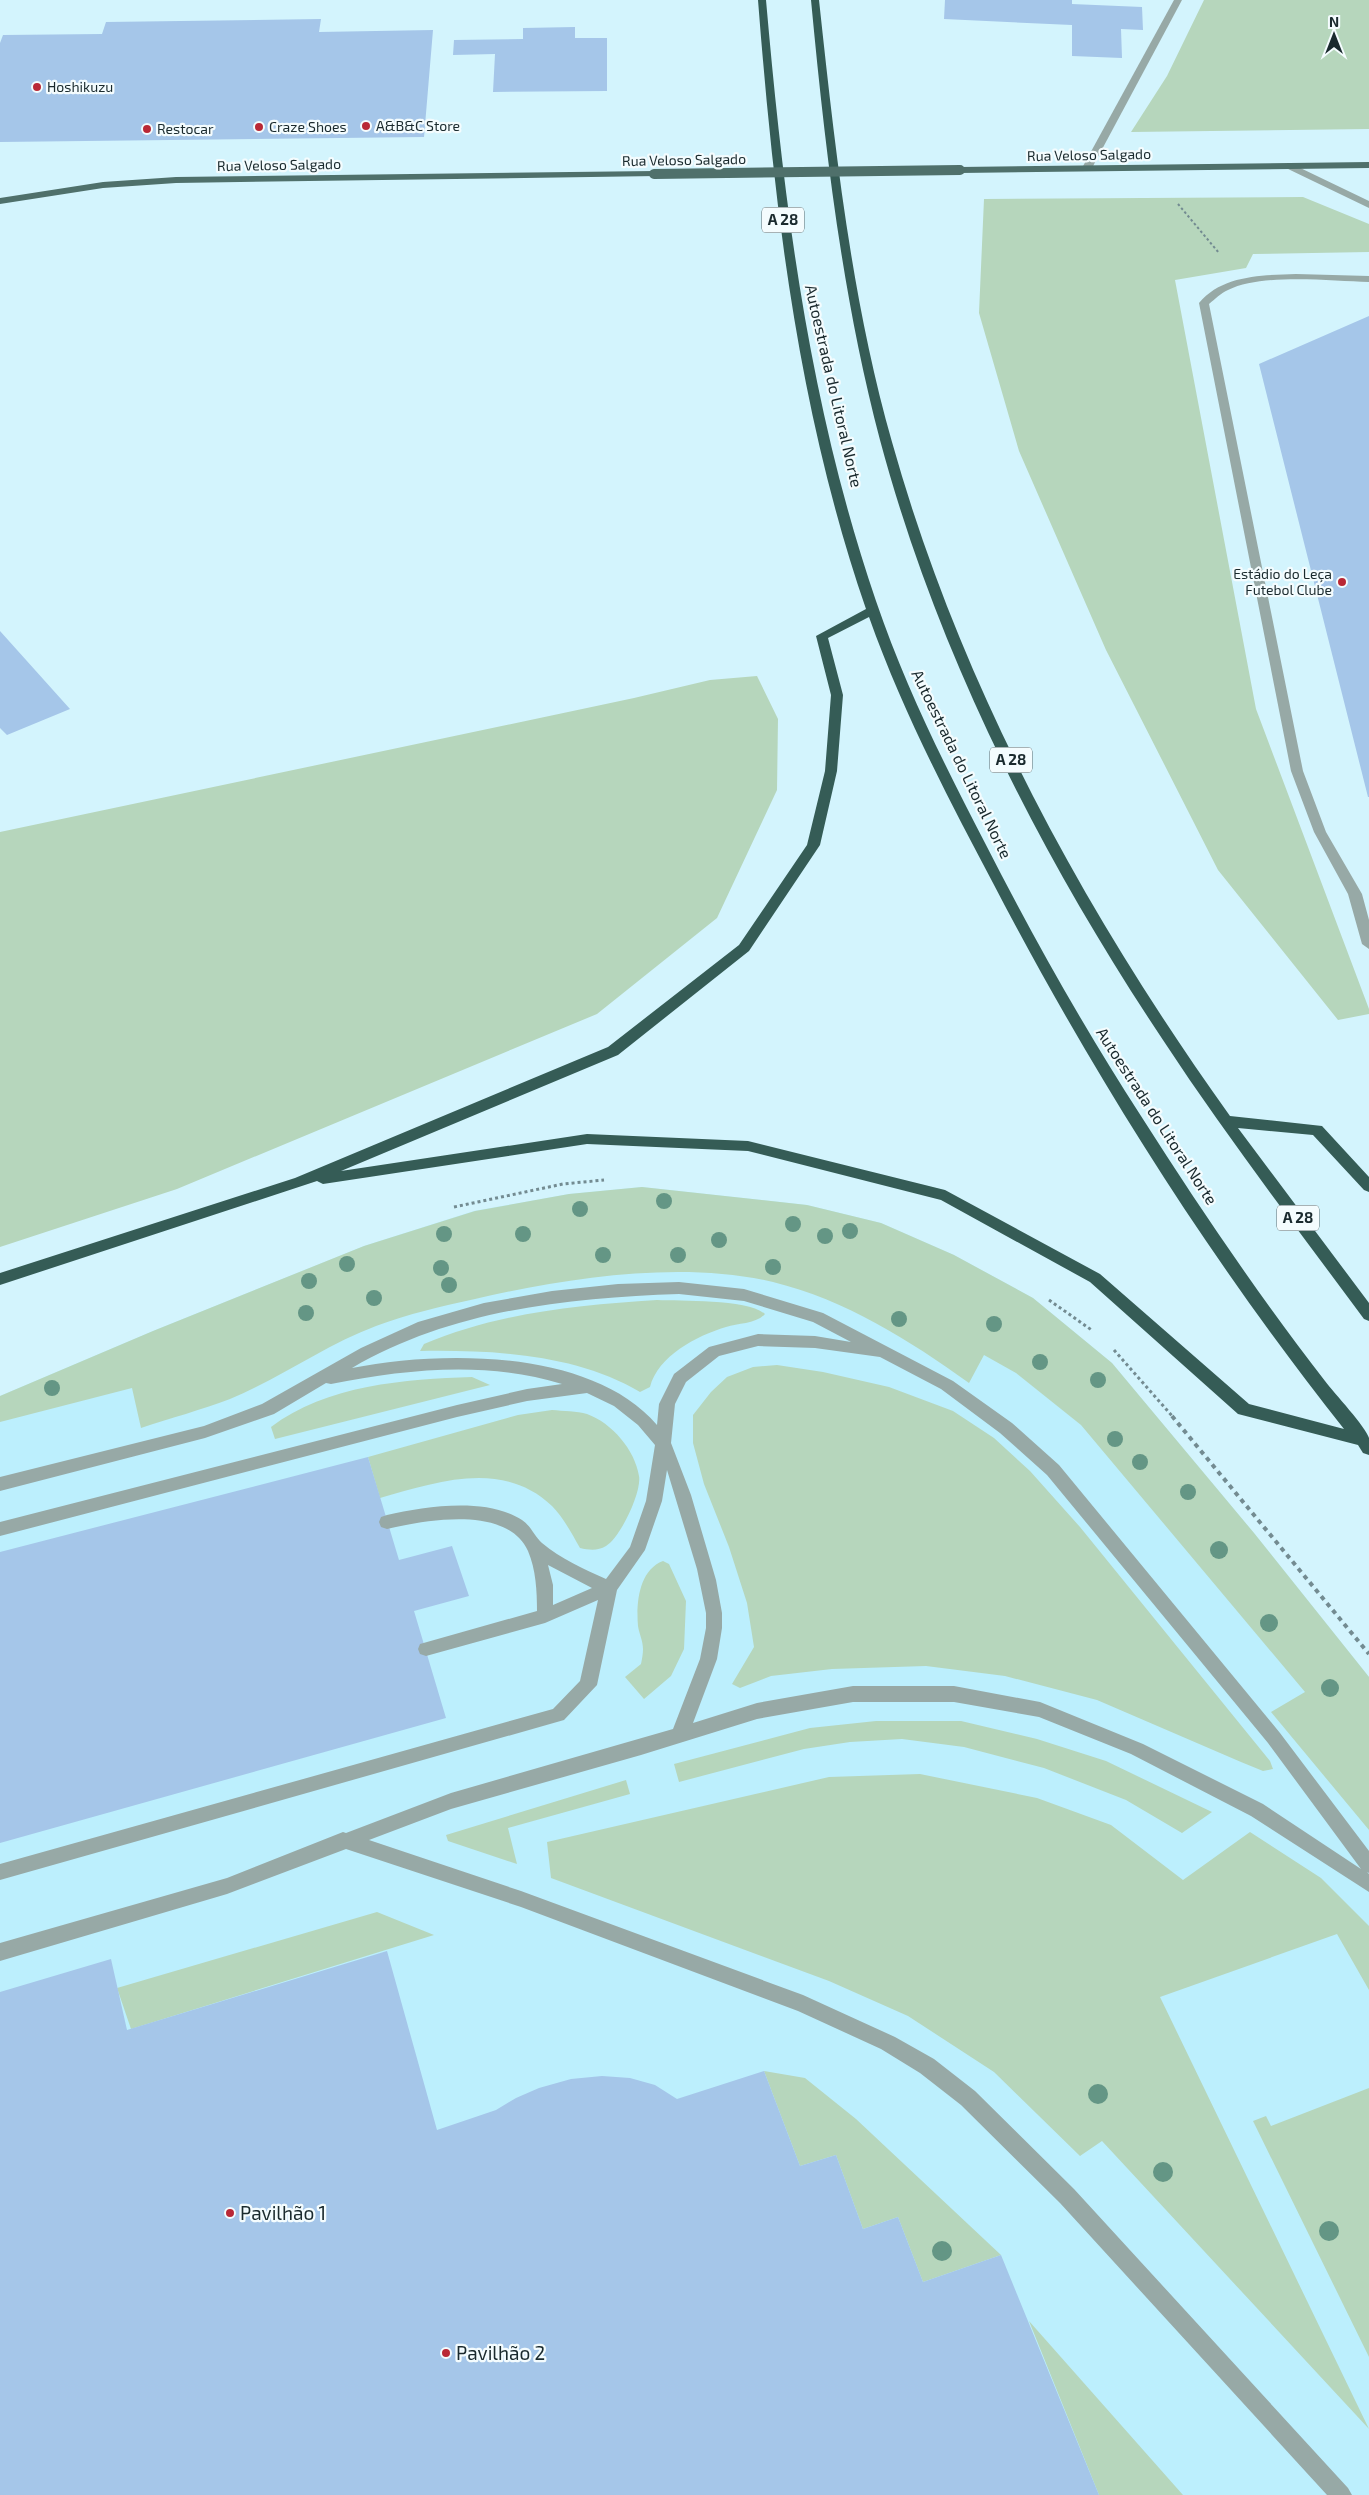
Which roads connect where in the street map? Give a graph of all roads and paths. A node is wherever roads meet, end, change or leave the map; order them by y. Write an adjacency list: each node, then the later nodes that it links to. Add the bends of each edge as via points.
1 (762, 0): 12 (highway, Autoestrada do Litoral Norte / A 28, via 773,135 794,299 823,438)
2 (815, 0): 14 (highway, A 28, via 836,198 854,299 883,430 901,493 948,628 1067,871 1141,995)
3 (1178, 0): 6 (street)
4 (1369, 165): 5 (main road, Rua Veloso Salgado)
5 (1289, 166): 7 (main road, Rua Veloso Salgado); 9 (street)
6 (1087, 168): 7 (main road, Rua Veloso Salgado); 8 (main road, Rua Veloso Salgado, bridge, via 176,180 103,186)
7 (1162, 168): 11 (path, via 1170,195)
8 (0, 201)
9 (1369, 205)
10 (1369, 279): 11 (street)
11 (1242, 282): 13 (street, via 1224,288 1204,303 1298,771 1320,832 1355,894)
12 (873, 610): 16 (highway, via 822,636 837,695 831,771 813,845 744,948 613,1051); 28 (highway, Autoestrada do Litoral Norte / A 28, via 906,698 953,794 1014,915 1090,1048 1261,1306)
13 (1369, 944)
14 (1226, 1121): 17 (highway, via 1316,1130); 21 (highway, A 28)
15 (612, 1179): 18 (path, via 563,1184)
16 (300, 1182): 19 (highway); 28 (highway, via 587,1139 748,1146 945,1196 1095,1278 1244,1409)
17 (1369, 1186)
18 (454, 1207)
19 (0, 1279)
20 (1041, 1294): 22 (path)
21 (1369, 1315)
22 (1097, 1334)
23 (1111, 1347): 36 (path, via 1160,1401)
24 (890, 1355): 25 (street, via 818,1317 744,1294 679,1288 618,1290 484,1309 418,1328 366,1352); 27 (street, via 815,1342 758,1340 714,1351 680,1378 667,1404); 39 (street, via 947,1385 1006,1428 1053,1470 1274,1738)
25 (320, 1380): 26 (street, via 375,1369 436,1363 497,1366); 29 (street, via 268,1409 205,1432)
26 (593, 1387): 27 (street, via 635,1412); 31 (street, via 527,1395 457,1411)
27 (663, 1444): 33 (street, via 654,1501 637,1550); 37 (street, via 686,1504 714,1614 709,1660)
28 (1366, 1444)
29 (0, 1484)
30 (387, 1522): 32 (street, via 404,1517 442,1514 486,1515 516,1524)
31 (0, 1529)
32 (535, 1547): 33 (street, via 572,1571); 34 (street, via 545,1585)
33 (609, 1588): 34 (street); 40 (street, via 588,1685 558,1715)
34 (545, 1616): 35 (street)
35 (426, 1649)
36 (1369, 1654)
37 (680, 1733): 38 (street, via 451,1801); 41 (street, via 757,1711 853,1694 954,1694 1040,1710 1137,1749 1257,1810)
38 (343, 1840): 42 (street, via 227,1886); 43 (street, via 521,1899 804,2004 888,2043 927,2066 968,2098 1068,2196)
39 (1369, 1865)
40 (0, 1872)
41 (1369, 1884)
42 (0, 1952)
43 (1341, 2495)

